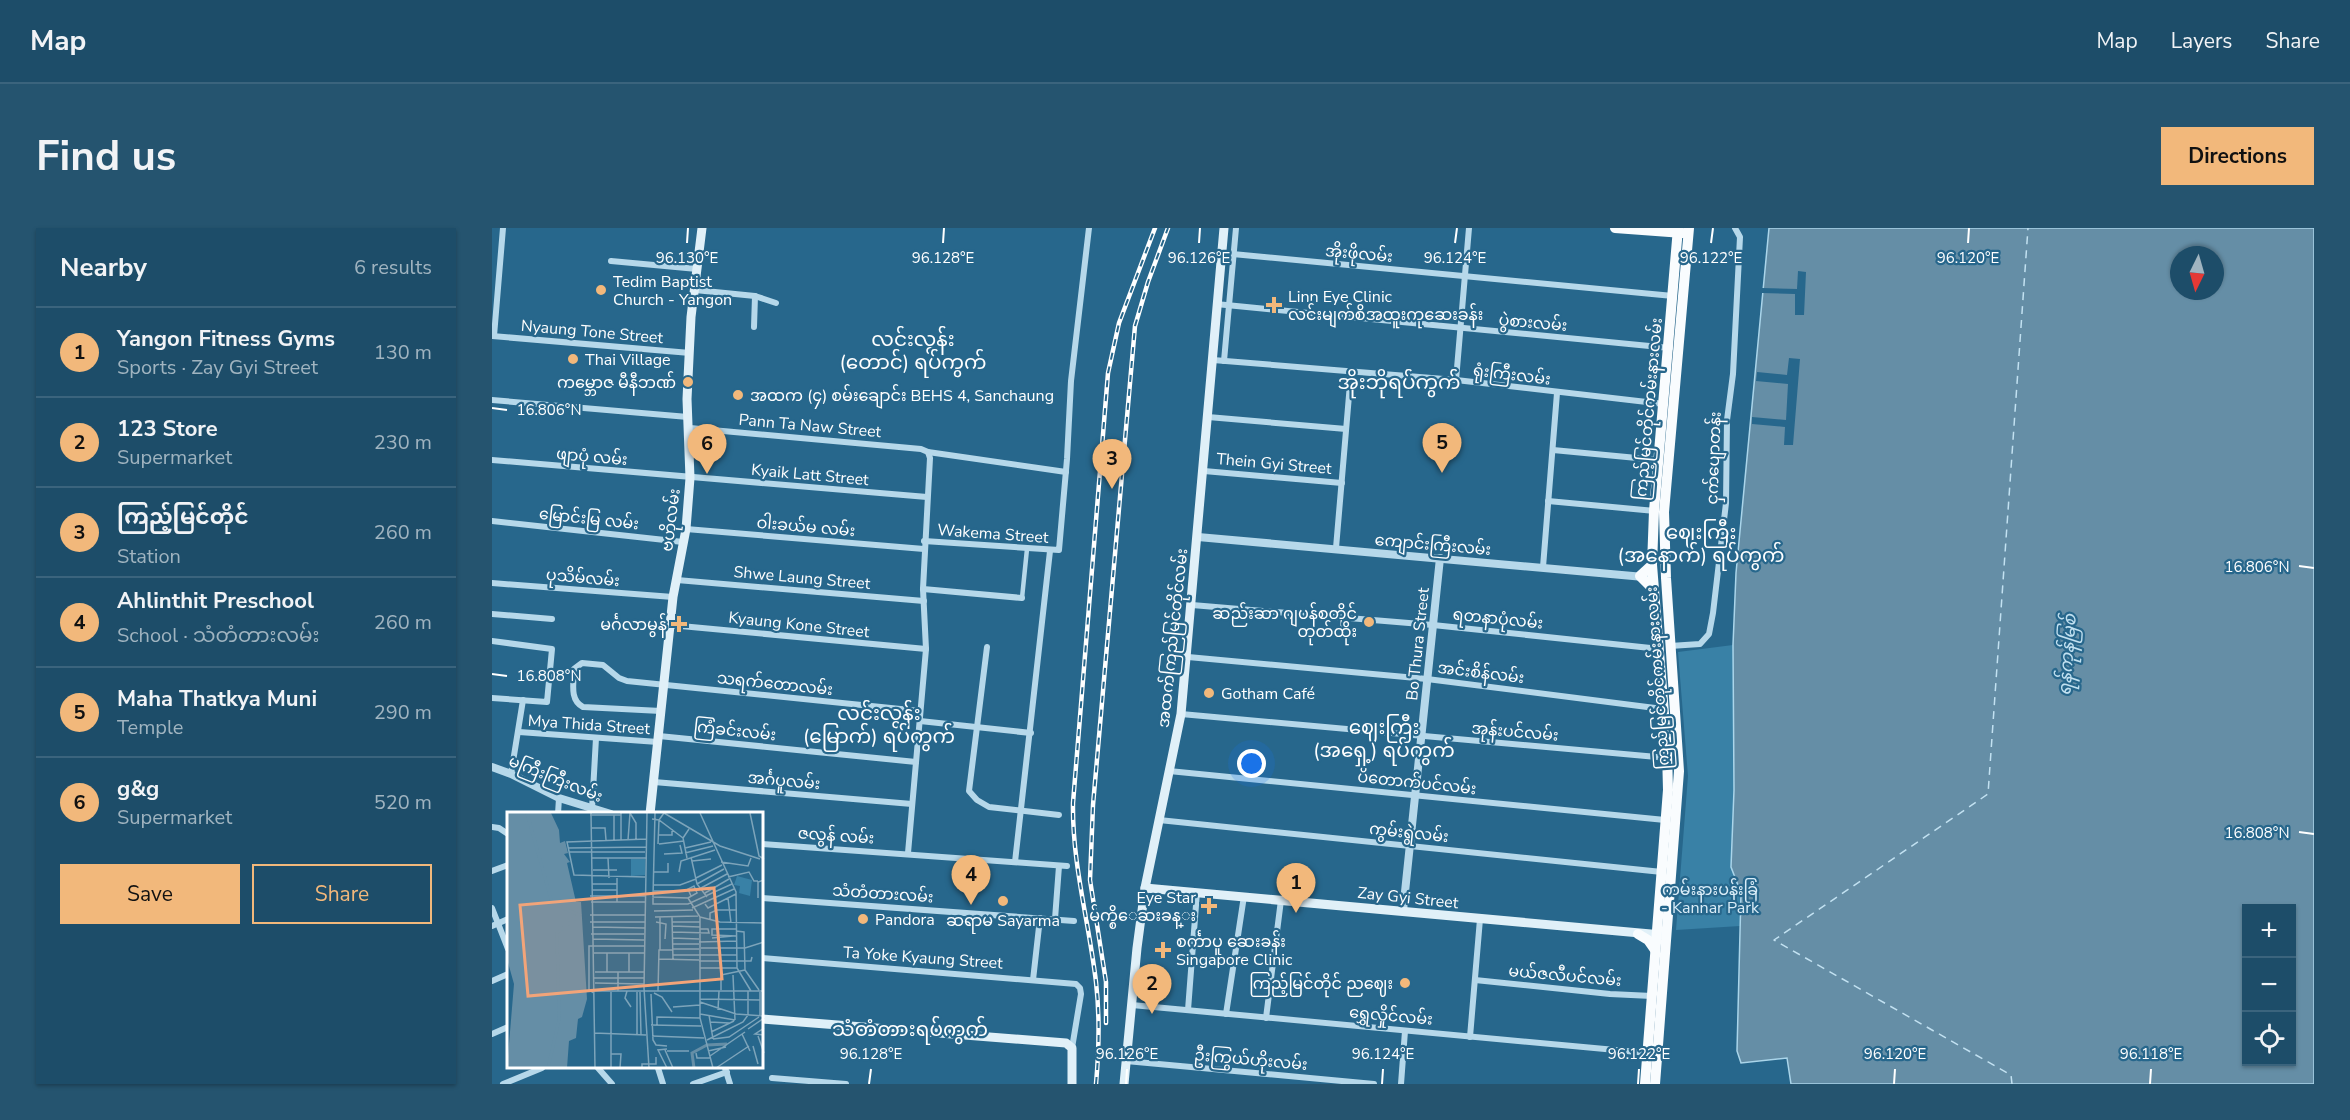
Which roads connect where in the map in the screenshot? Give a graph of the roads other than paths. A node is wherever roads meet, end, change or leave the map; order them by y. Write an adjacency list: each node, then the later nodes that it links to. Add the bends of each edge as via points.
1 (504, 228): 14 (street)
2 (702, 228): 15 (main road, ဗဟိုလမ်း)
3 (1089, 228): 44 (street, via 1071,381)
4 (1224, 228): 10 (main road, အထက်ကြည်မြင်တိုင်လမ်း)
5 (1236, 228): 11 (street)
6 (1469, 228): 16 (street)
7 (1615, 228): 9 (main road)
8 (1734, 228): 77 (street, ငှက်ပျောတန်း, via 1740,237 1727,420 1726,503 1713,613 1709,634 1700,644)
9 (1680, 233): 18 (main road, ကြည့်မြင်တိုင်ကမ်းနားလမ်း); 26 (main road, ကြည်မြင်တိုင်ကမ်းနားလမ်း)
10 (1222, 253): 11 (street, အိုးဖိုလမ်း); 21 (main road, အထက်ကြည်မြင်တိုင်လမ်း)
11 (1233, 254): 16 (street, အိုးဖိုလမ်း); 22 (street)
12 (611, 261): 15 (street)
13 (492, 268): 14 (street)
14 (500, 269): 25 (street)
15 (697, 269): 17 (main road, ဗဟိုလမ်း)
16 (1465, 275): 18 (street, အိုးဖိုလမ်း); 24 (street)
17 (694, 290): 19 (street); 27 (main road, ဗဟိုလမ်း)
18 (1674, 296): 26 (main road, ကြည့်မြင်တိုင်ကမ်းနားလမ်း)
19 (755, 297): 20 (street); 23 (street)
20 (776, 303)
21 (1216, 304): 22 (street, ပွဲစားလမ်း); 28 (main road, အထက်ကြည်မြင်တိုင်လမ်း)
22 (1228, 306): 24 (street, ပွဲစားလမ်း); 29 (street)
23 (754, 327)
24 (1460, 329): 26 (street, ပွဲစားလမ်း); 31 (street)
25 (493, 336): 27 (street, Nyaung Tone Street)
26 (1673, 348): 34 (main road, ကြည့်မြင်တိုင်ကမ်းနားလမ်း); 49 (main road, ကြည်မြင်တိုင်ကမ်းနားလမ်း)
27 (690, 353): 35 (main road, ဗဟိုလမ်း)
28 (1213, 360): 29 (street, ရုံးကြီးလမ်း); 36 (main road, အထက်ကြည်မြင်တိုင်လမ်း)
29 (1224, 361): 30 (street, ရုံးကြီးလမ်း)
30 (1352, 372): 31 (street, ရုံးကြီးလမ်း); 38 (street)
31 (1456, 380): 32 (street, ရုံးကြီးလမ်း)
32 (1557, 393): 34 (street, ရုံးကြီးလမ်း); 39 (street)
33 (492, 400): 35 (street)
34 (1664, 404): 42 (main road, ကြည့်မြင်တိုင်ကမ်းနားလမ်း)
35 (688, 417): 37 (main road, ဗဟိုလမ်း)
36 (1208, 417): 38 (street); 43 (main road, အထက်ကြည်မြင်တိုင်လမ်း)
37 (690, 428): 40 (street, Pann Ta Naw Street); 45 (main road, ဗဟိုလမ်း)
38 (1346, 429): 46 (street)
39 (1553, 450): 42 (street); 48 (street)
40 (928, 452): 44 (street, Pann Ta Naw Street); 47 (street)
41 (492, 460): 45 (street, ဖျာပုံ လမ်း)
42 (1658, 460): 49 (main road, ကြည့်မြင်တိုင်ကမ်းနားလမ်း)
43 (1204, 471): 46 (street, Thein Gyi Street); 52 (main road, အထက်ကြည်မြင်တိုင်လမ်း)
44 (1066, 472): 58 (street, Wakema Street, via 1059,550)
45 (690, 478): 47 (street, Kyaik Latt Street); 51 (main road, ဗဟိုလမ်း)
46 (1342, 483): 55 (street)
47 (927, 497): 53 (street)
48 (1548, 501): 49 (street); 61 (street)
49 (1659, 512): 60 (main road, ကြည့်မြင်တိုင်ကမ်းနားလမ်း); 63 (main road, ကြည်မြင်တိုင်ကမ်းနားလမ်း)
50 (492, 521): 54 (street, မြောင်းမြ လမ်း)
51 (686, 529): 54 (main road, ဗဟိုလမ်း); 56 (street, ဝါးခယ်မ လမ်း)
52 (1198, 537): 55 (street, ကျောင်းကြီးလမ်း); 71 (main road, အထက်ကြည်မြင်တိုင်လမ်း)
53 (924, 541): 56 (street); 57 (street, Wakema Street)
54 (683, 542): 64 (main road, ဗဟိုလမ်း)
55 (1336, 548): 59 (street, ကျောင်းကြီးလမ်း)
56 (924, 549): 67 (street)
57 (1027, 549): 58 (street, Wakema Street); 69 (street)
58 (1050, 551): 93 (street)
59 (1440, 558): 61 (street, ကျောင်းကြီးလမ်း); 75 (street, Bo Thura Street)
60 (1652, 565): 62 (main road); 66 (main road, ကြည့်မြင်တိုင်ကမ်းနားလမ်း)
61 (1543, 567): 62 (street, ကျောင်းကြီးလမ်း)
62 (1640, 576): 66 (main road)
63 (1666, 578): 66 (street); 77 (main road, ကြည်မြင်တိုင်ကမ်းနားလမ်း)
64 (677, 580): 68 (main road, ဗဟိုလမ်း); 70 (street, Shwe Laung Street)
65 (492, 583): 68 (street, ပုသိမ်လမ်း)
66 (1653, 583): 80 (main road, ကြည်မြင်တိုင်ကမ်းနားလမ်း)
67 (923, 589): 69 (street); 70 (street)
68 (673, 597): 74 (main road, ဗဟိုလမ်း)
69 (1022, 598)
70 (924, 601): 79 (street)
71 (1192, 605): 75 (street, ရတနာပုံလမ်း); 81 (main road, အထက်ကြည်မြင်တိုင်လမ်း)
72 (492, 614): 73 (street)
73 (552, 619)
74 (670, 625): 79 (street, Kyaung Kone Street); 83 (main road, ဗဟိုလမ်း)
75 (1433, 625): 80 (street, ရတနာပုံလမ်း); 82 (street, Bo Thura Street)
76 (492, 641): 85 (street, via 551,647 547,702)
77 (1670, 646): 80 (street, ငှက်ပျောတန်း); 97 (main road, ကြည်မြင်တိုင်ကမ်းနားလမ်း)
78 (987, 647): 91 (street)
79 (926, 649): 88 (street)
80 (1658, 649): 86 (main road, ကြည်မြင်တိုင်ကမ်းနားလမ်း)
81 (1188, 657): 82 (street, အင်းစိန်လမ်း); 89 (main road, အထက်ကြည်မြင်တိုင်လမ်း)
82 (1427, 679): 86 (street, အင်းစိန်လမ်း); 94 (street, Bo Thura Street)
83 (663, 686): 87 (main road, ဗဟိုလမ်း); 87 (street, သရက်တောလမ်း, via 619,678 603,665 582,663 574,669 573,695 583,707); 88 (street, သရက်တောလမ်း)
84 (492, 698): 85 (street)
85 (523, 700): 92 (street)
86 (1663, 709): 97 (main road, ကြည်မြင်တိုင်ကမ်းနားလမ်း)
87 (661, 711): 96 (main road, ဗဟိုလမ်း)
88 (920, 711): 90 (street)
89 (1181, 714): 94 (street, အုန်းပင်လမ်း); 100 (main road, အထက်ကြည်မြင်တိုင်လမ်း)
90 (920, 721): 91 (street); 98 (street)
91 (977, 728): 93 (street); 107 (street, via 969,791 988,807)
92 (519, 732): 95 (street, Mya Thida Street); 101 (street)
93 (1031, 733): 107 (street)
94 (1421, 736): 97 (street, အုန်းပင်လမ်း); 103 (street, Bo Thura Street)
95 (596, 738): 96 (street, Mya Thida Street); 106 (street)
96 (658, 739): 98 (street, ကြံခင်းလမ်း); 102 (main road, ဗဟိုလမ်း)
97 (1673, 758): 113 (main road, ကြည်မြင်တိုင်ကမ်းနားလမ်း); 125 (main road, ကြည်မြင်တိုင်ကမ်းနားလမ်း)
98 (916, 762): 105 (street)
99 (492, 767): 101 (street, မကြီးကြီးလမ်း)
100 (1169, 771): 103 (street, ပိတောက်ပင်လမ်း); 112 (main road, အထက်ကြည်မြင်တိုင်လမ်း)
101 (512, 774): 104 (street, မကြီးကြီးလမ်း)
102 (654, 782): 105 (street, အင်္ဂပူလမ်း); 110 (main road, ဗဟိုလမ်း)
103 (1415, 795): 113 (street, ပိတောက်ပင်လမ်း); 117 (street, Bo Thura Street)
104 (559, 798): 106 (street, မကြီးကြီးလမ်း); 108 (street)
105 (912, 804): 118 (street)
106 (592, 809): 109 (street, မကြီးကြီးလမ်း)
107 (1020, 811): 111 (street); 119 (street)
108 (558, 812)
109 (603, 812)
110 (650, 812)
111 (1059, 815)
112 (1159, 820): 117 (street, ကွမ်းရွဲလမ်း); 126 (main road, အထက်ကြည်မြင်တိုင်လမ်း)
113 (1664, 820): 124 (main road, ကြည်မြင်တိုင်ကမ်းနားလမ်း)
114 (492, 827): 115 (street)
115 (507, 833)
116 (764, 844): 118 (street, ဇလွန် လမ်း)
117 (1410, 845): 124 (street, ကွမ်းရွဲလမ်း); 132 (street, Bo Thura Street)
118 (908, 853): 119 (street, ဇလွန် လမ်း)
119 (1015, 862): 121 (street, ဇလွန် လမ်း)
120 (507, 865): 123 (street)
121 (1059, 866): 122 (street, ဇလွန် လမ်း); 135 (street)
122 (1067, 866)
123 (492, 871)
124 (1658, 872): 125 (street, ကွမ်းရွဲလမ်း); 138 (main road, ကြည်မြင်တိုင်ကမ်းနားလမ်း)
125 (1672, 873): 140 (main road, ကြည်မြင်တိုင်ကမ်းနားလမ်း)
126 (1145, 888): 127 (main road, Zay Gyi Street); 149 (main road, အထက်ကြည်မြင်တိုင်လမ်း)
127 (1197, 892): 128 (main road, Zay Gyi Street); 150 (street)
128 (1244, 896): 130 (main road, Zay Gyi Street); 151 (street)
129 (764, 898): 133 (street, သံတံတားလမ်း)
130 (1281, 900): 132 (main road, Zay Gyi Street); 153 (street)
131 (492, 908): 137 (street)
132 (1403, 911): 134 (main road, Zay Gyi Street)
133 (1040, 918): 135 (street, သံတံတားလမ်း); 145 (street)
134 (1480, 919): 139 (main road, Zay Gyi Street); 146 (street)
135 (1055, 920): 136 (street, သံတံတားလမ်း)
136 (1074, 921)
137 (495, 925): 141 (street)
138 (1656, 928): 139 (main road); 140 (main road); 142 (main road, ကြည်မြင်တိုင်ကမ်းနားလမ်း)
139 (1640, 934): 142 (main road)
140 (1668, 935): 177 (main road, ကြည်မြင်တိုင်ကမ်းနားလမ်း)
141 (507, 947)
142 (1655, 954): 148 (main road, ကြည်မြင်တိုင်ကမ်းနားလမ်း)
143 (764, 958): 145 (street, Ta Yoke Kyaung Street)
144 (507, 974): 147 (street)
145 (1033, 980): 158 (street, Ta Yoke Kyaung Street, via 1076,984 1080,988)
146 (1475, 980): 148 (street, မယ်ဇလီပင်လမ်း); 157 (street)
147 (492, 981)
148 (1652, 996): 159 (main road, ကြည်မြင်တိုင်ကမ်းနားလမ်း)
149 (1132, 1005): 150 (street, ရွှေလှိုင်လမ်း); 160 (main road, အထက်ကြည်မြင်တိုင်လမ်း)
150 (1188, 1010): 151 (street, ရွှေလှိုင်လမ်း)
151 (1226, 1014): 153 (street, ရွှေလှိုင်လမ်း)
152 (764, 1018): 158 (main road, via 1066,1043)
153 (1266, 1018): 155 (street, ရွှေလှိုင်လမ်း)
154 (507, 1027): 156 (street)
155 (1405, 1030): 157 (street, ရွှေလှိုင်လမ်း); 175 (street)
156 (492, 1034)
157 (1470, 1037): 159 (street, ရွှေလှိုင်လမ်း)
158 (1072, 1048): 172 (main road)
159 (1648, 1053): 176 (main road, ကြည်မြင်တိုင်ကမ်းနားလမ်း)
160 (1126, 1061): 173 (main road, အထက်ကြည်မြင်တိုင်လမ်း); 174 (street, ဦးကြွယ်ဟိုးလမ်း)
161 (540, 1069): 166 (street)
162 (599, 1069): 167 (street)
163 (658, 1069): 168 (street)
164 (726, 1070): 169 (street); 170 (street)
165 (772, 1078): 171 (street)
166 (503, 1084)
167 (612, 1084)
168 (663, 1084)
169 (693, 1084)
170 (730, 1084)
171 (846, 1084)
172 (1072, 1084)
173 (1124, 1084)
174 (1374, 1084)
175 (1401, 1084)
176 (1645, 1084)
177 (1655, 1084)

